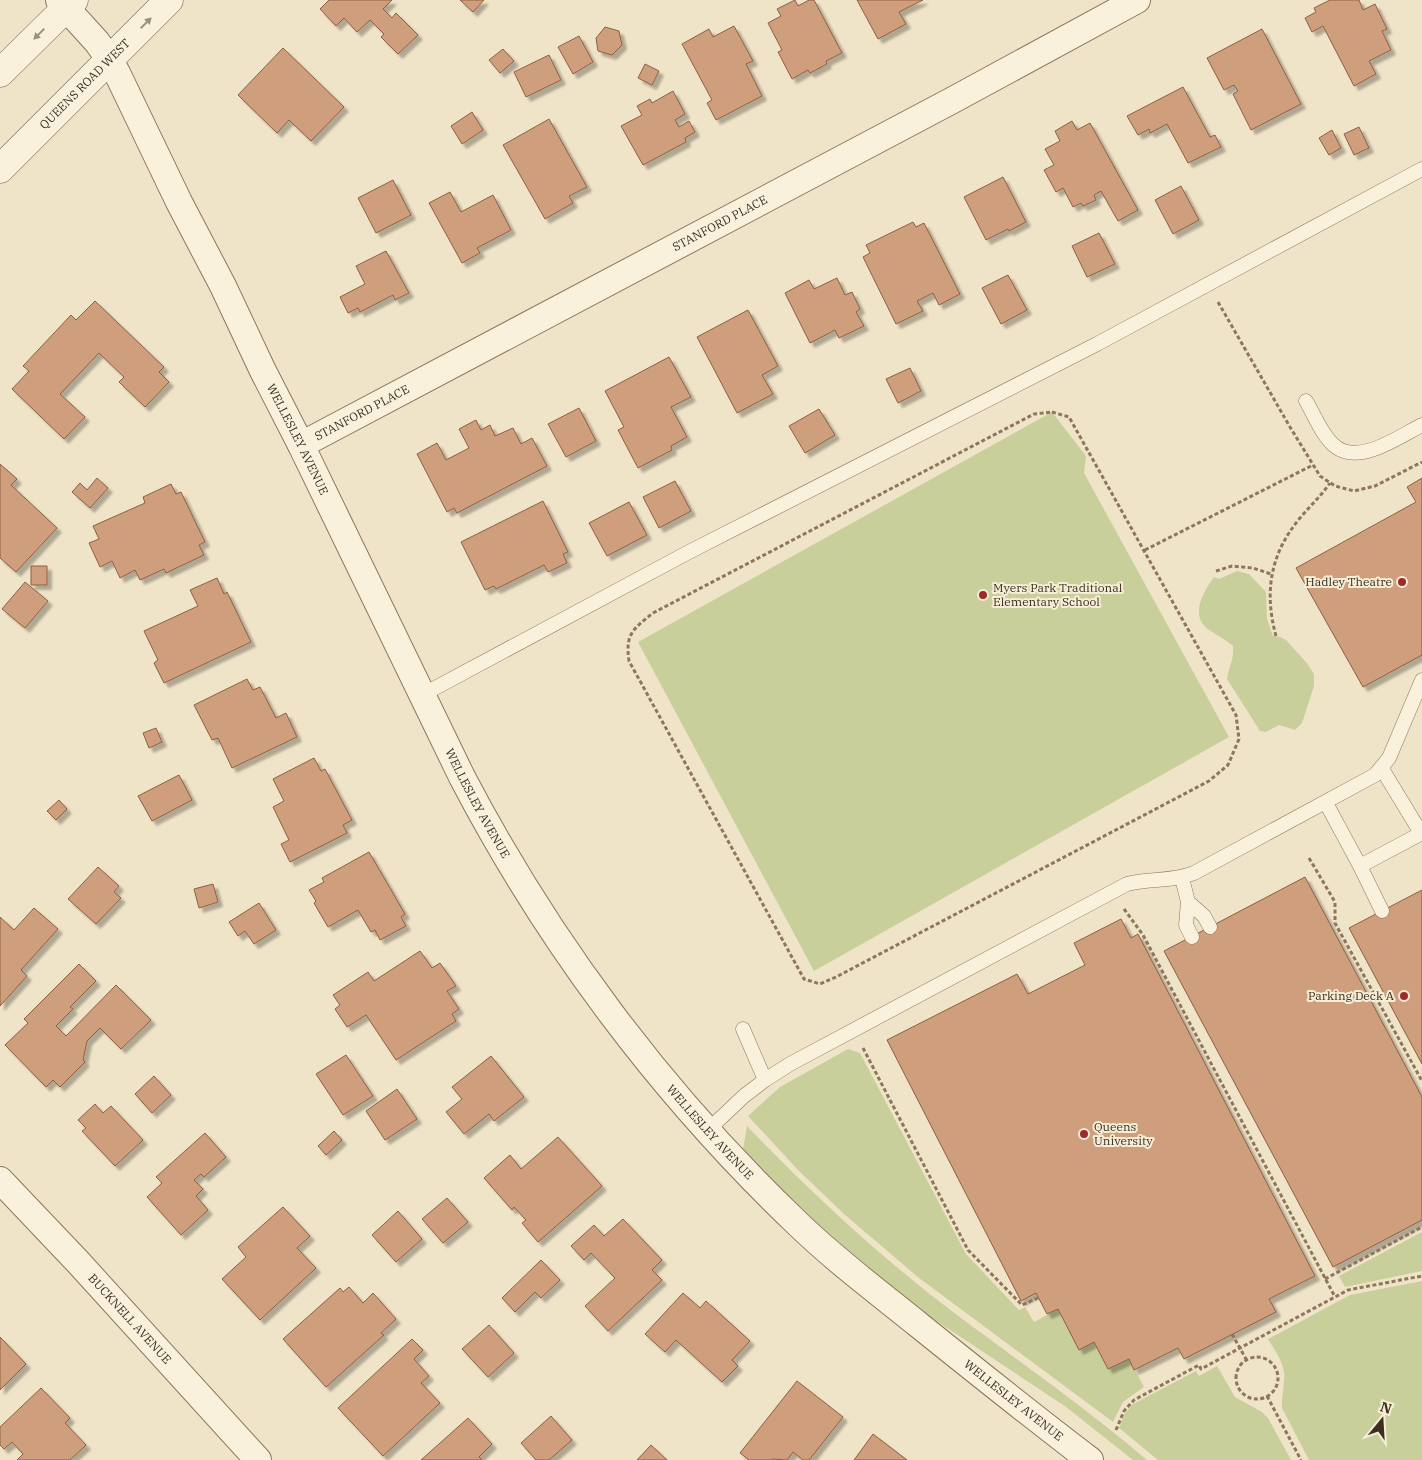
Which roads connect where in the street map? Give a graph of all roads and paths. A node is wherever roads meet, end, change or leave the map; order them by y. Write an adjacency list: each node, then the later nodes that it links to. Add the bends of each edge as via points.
1 (169, 0): 4 (street, QUEENS ROAD WEST, one-way to 1)
2 (1137, 0): 10 (street, STANFORD PLACE)
3 (66, 2): 4 (street, WELLESLEY AVENUE); 5 (street, one-way to 5)
4 (110, 59): 7 (street, QUEENS ROAD WEST); 10 (street, WELLESLEY AVENUE)
5 (0, 72)
6 (1422, 169): 18 (lane, via 1097,344 687,553)
7 (0, 170)
8 (1306, 401): 9 (lane, via 1337,447 1355,453 1370,451)
9 (1422, 425)
10 (301, 445): 18 (street, WELLESLEY AVENUE)
11 (1314, 464): 13 (path)
12 (1330, 483): 15 (path, via 1284,540)
13 (1145, 550): 13 (path, via 1236,715 1239,739 1228,765 1209,782 836,977 820,984 804,979 629,661 627,645 635,627 653,613 1034,414 1052,412 1069,417)
14 (1216, 571): 15 (path, via 1232,566)
15 (1271, 574): 16 (path, via 1272,621)
16 (1276, 636)
17 (1422, 680): 19 (lane, via 1397,742)
18 (422, 695): 34 (street, WELLESLEY AVENUE, via 476,805 526,891 631,1038)
19 (1382, 769): 20 (lane); 21 (lane)
20 (1326, 802): 23 (lane); 24 (lane)
21 (1421, 833): 23 (lane)
22 (1309, 858): 33 (path, via 1335,902 1335,923)
23 (1360, 866): 27 (lane)
24 (1182, 878): 25 (lane); 31 (lane, via 1140,880 1127,884)
25 (1188, 902): 28 (lane, via 1204,916); 29 (lane, via 1186,925)
26 (1123, 906): 38 (path, via 1143,935)
27 (1382, 911)
28 (1210, 927)
29 (1192, 936)
30 (743, 1029): 32 (lane)
31 (853, 1030): 32 (lane); 40 (path, via 968,1250 1022,1305)
32 (765, 1080): 34 (lane)
33 (1422, 1081)
34 (707, 1130): 47 (street, WELLESLEY AVENUE, via 816,1241)
35 (0, 1180): 46 (street, BUCKNELL AVENUE)
36 (1422, 1227): 38 (path)
37 (1422, 1276): 39 (path, via 1348,1290)
38 (1325, 1279): 39 (path)
39 (1335, 1297): 42 (path)
40 (1038, 1298)
41 (1232, 1334): 42 (path)
42 (1240, 1348): 43 (path); 45 (path, via 1201,1370 1198,1365 1134,1400 1124,1411)
43 (1246, 1359): 44 (path, via 1237,1370 1237,1384 1252,1398); 44 (path, via 1259,1357 1275,1368 1278,1380)
44 (1267, 1396): 48 (path)
45 (1116, 1430)
46 (258, 1460)
47 (1090, 1460)
48 (1301, 1460)

